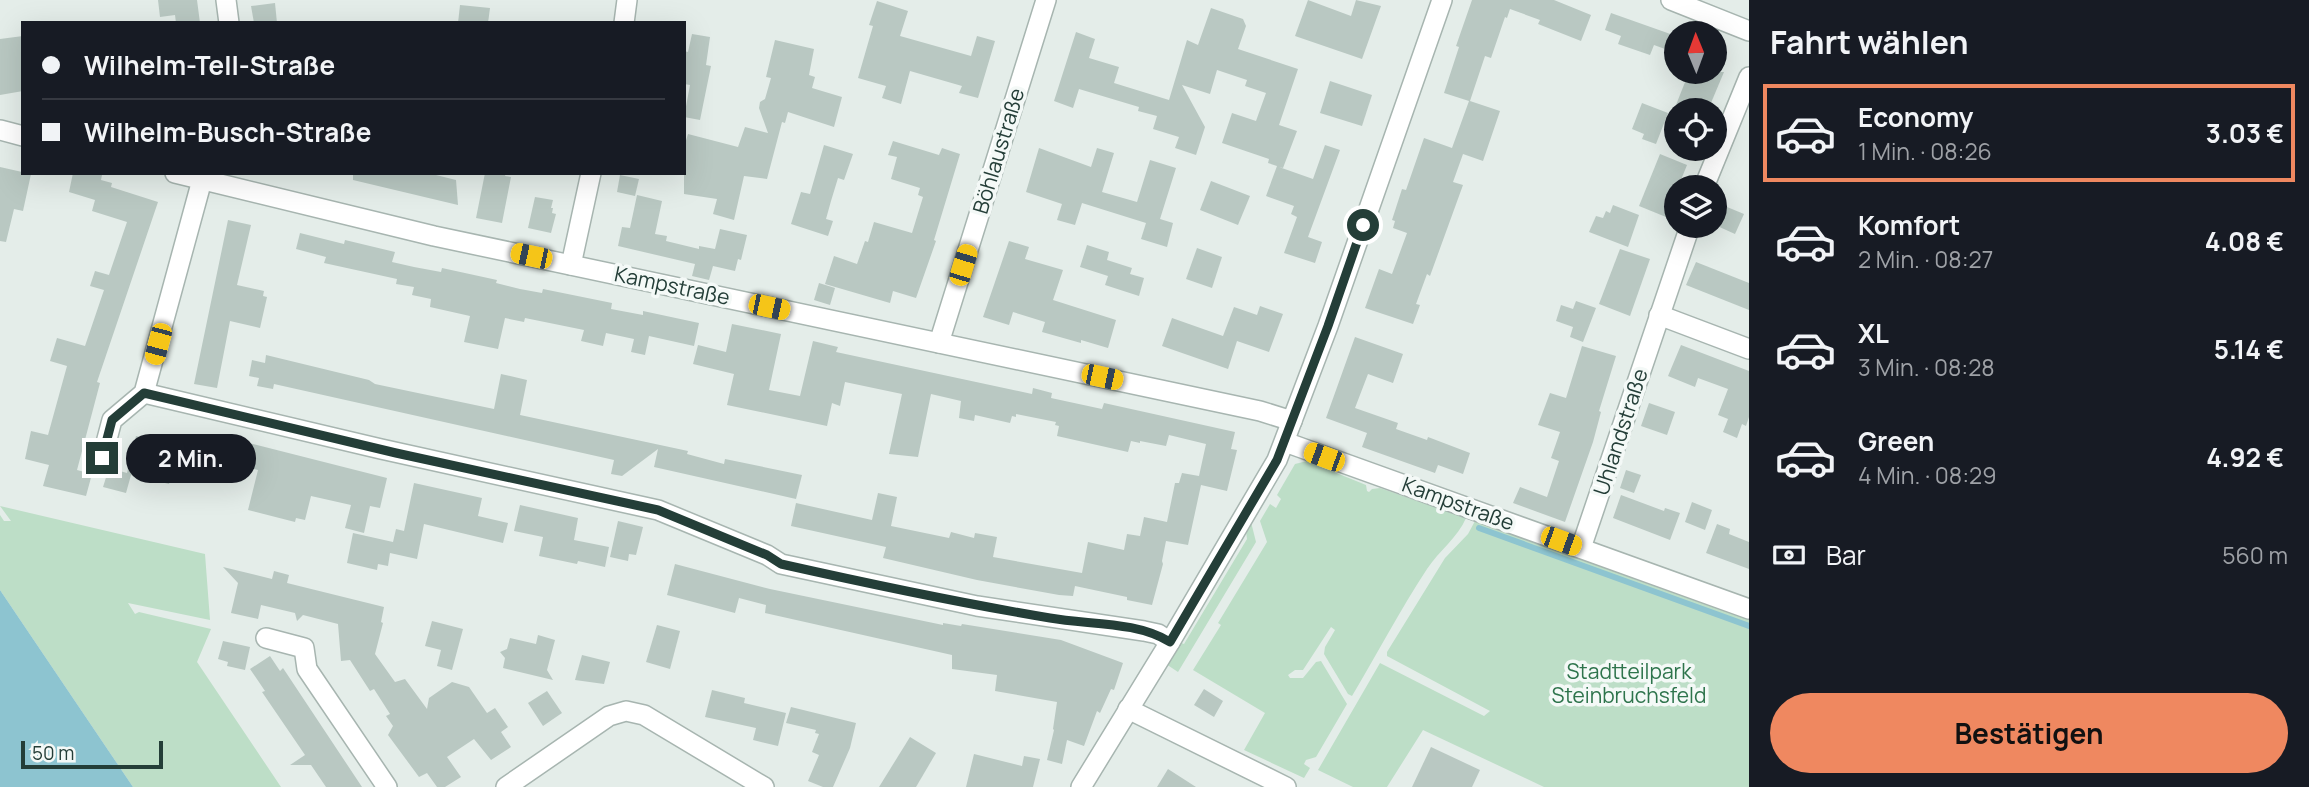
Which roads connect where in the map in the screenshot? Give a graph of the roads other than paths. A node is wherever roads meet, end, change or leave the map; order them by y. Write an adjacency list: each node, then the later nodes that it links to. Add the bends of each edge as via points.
1 (226, 0): 6 (street)
2 (627, 0): 7 (street)
3 (1046, 0): 20 (street, Böhlaustraße)
4 (1442, 0): 23 (street)
5 (1671, 0): 8 (street)
6 (229, 21)
7 (624, 21)
8 (1749, 31)
9 (1749, 77): 14 (street)
10 (0, 130): 11 (street)
11 (21, 135)
12 (183, 175): 15 (street, Kampstraße)
13 (591, 175): 18 (street)
14 (1709, 175)
15 (202, 180): 16 (street, Kampstraße); 22 (street)
16 (230, 180): 18 (street, Kampstraße, via 419,232)
17 (1686, 238): 19 (street, Uhlandstraße)
18 (571, 265): 20 (street, Kampstraße)
19 (1659, 316): 21 (street); 26 (street, Uhlandstraße)
20 (939, 343): 23 (street, Kampstraße)
21 (1749, 349)
22 (144, 393): 25 (street, via 112,420); 29 (street, via 658,510 781,564 977,606 1144,631)
23 (1292, 421): 24 (street)
24 (1285, 442): 26 (street, Kampstraße); 29 (street)
25 (102, 458)
26 (1581, 548): 27 (street, Kampstraße)
27 (1749, 609)
28 (266, 638): 31 (street, via 304,648 307,669)
29 (1170, 642): 30 (street)
30 (1128, 709): 34 (street); 35 (street)
31 (387, 787)
32 (506, 787): 33 (street, via 609,716 626,711 644,715)
33 (764, 787)
34 (1080, 787)
35 (1286, 787)

